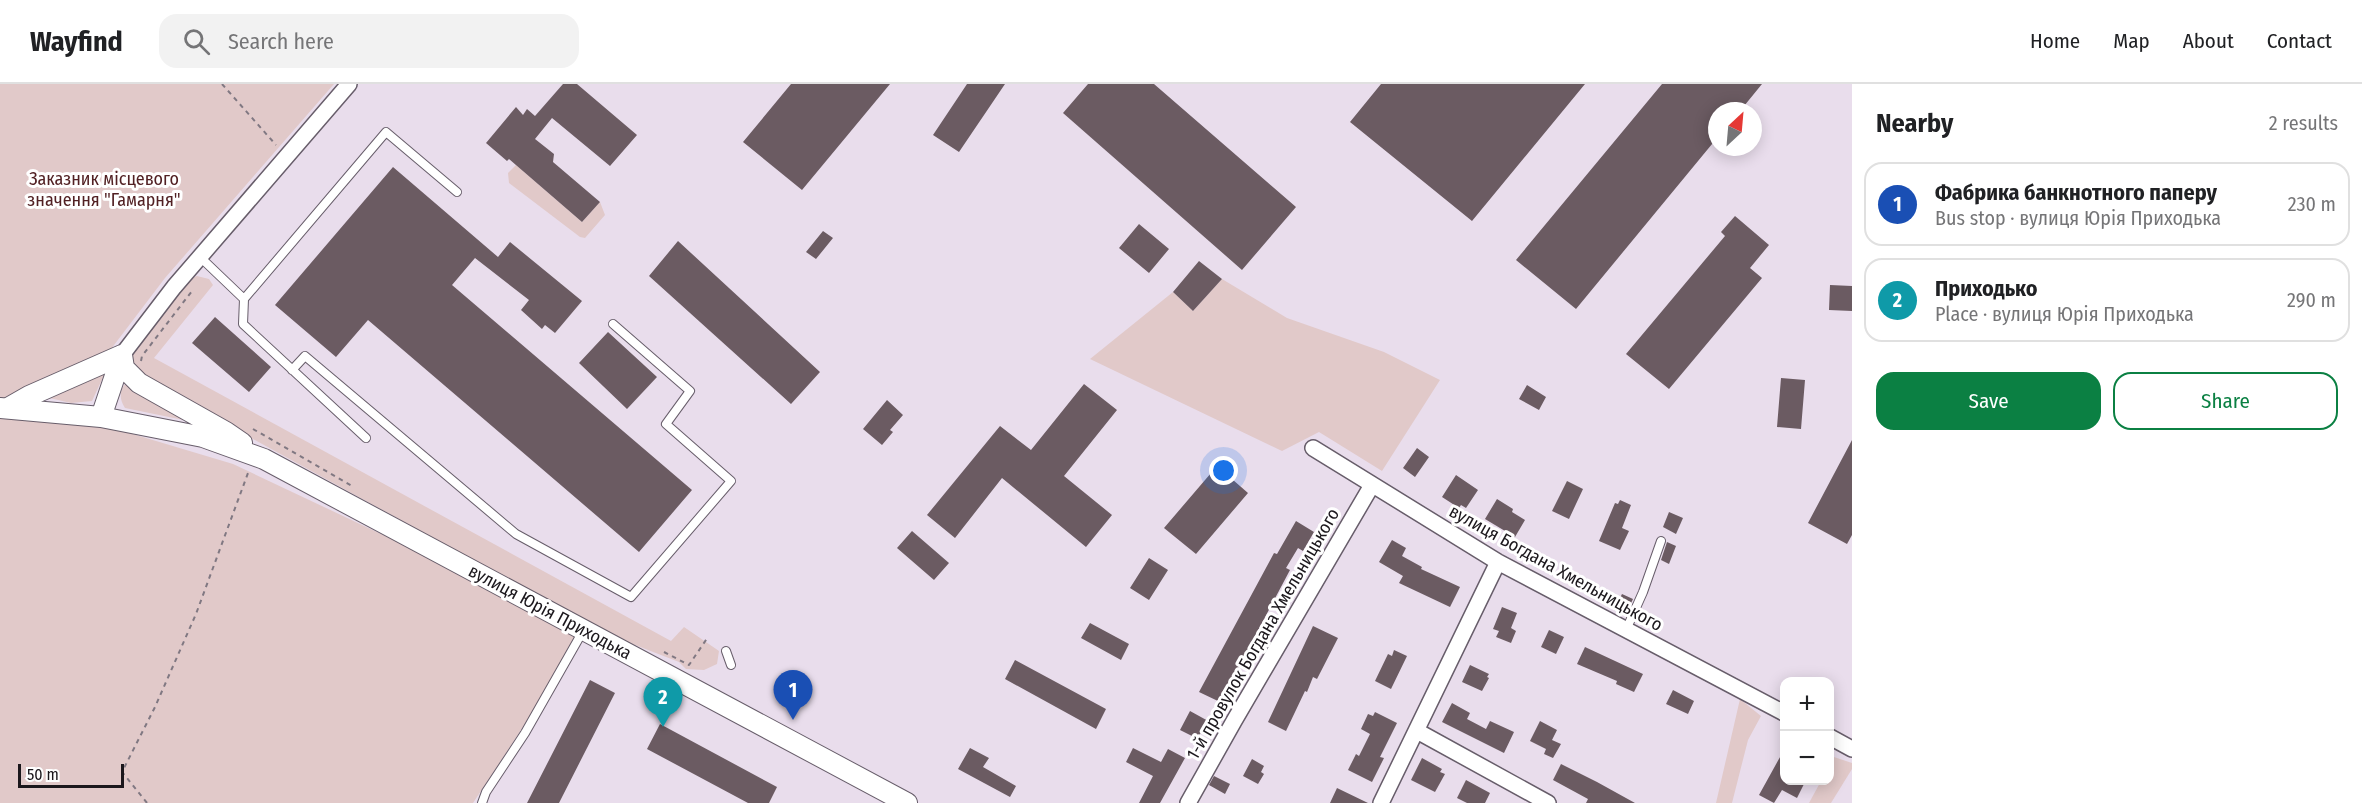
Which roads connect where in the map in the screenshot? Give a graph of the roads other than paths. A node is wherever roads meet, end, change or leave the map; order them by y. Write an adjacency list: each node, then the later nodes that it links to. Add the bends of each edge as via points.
1 (349, 84): 3 (street, via 286,156)
2 (457, 192): 4 (lane, via 386,132)
3 (205, 262): 4 (lane); 6 (street)
4 (244, 299): 7 (lane, via 243,324)
5 (614, 324): 7 (lane, via 690,391 666,424 731,481 632,597 516,534 305,356)
6 (131, 360): 8 (street); 9 (street); 12 (street, via 124,368 139,383 226,432)
7 (292, 370): 10 (lane)
8 (4, 408): 9 (street)
9 (101, 417): 12 (street, via 203,437)
10 (366, 438)
11 (1313, 448): 13 (street, вулиця Богдана Хмельницького)
12 (260, 458): 16 (street, вулиця Юрія Приходька)
13 (1372, 485): 15 (street, вулиця Богдана Хмельницького); 26 (street, 1-й провулок Богдана Хмельницького)
14 (1661, 541): 17 (lane)
15 (1498, 562): 17 (street, вулиця Богдана Хмельницького); 21 (street)
16 (584, 629): 24 (lane); 25 (street, вулиця Юрія Приходька)
17 (1626, 630): 20 (street, вулиця Богдана Хмельницького)
18 (726, 651): 19 (lane)
19 (731, 665)
20 (1780, 710)
21 (1417, 731): 27 (street); 28 (street)
22 (1834, 739): 23 (street)
23 (1852, 749)
24 (483, 803)
25 (907, 803)
26 (1188, 803)
27 (1381, 803)
28 (1548, 803)

